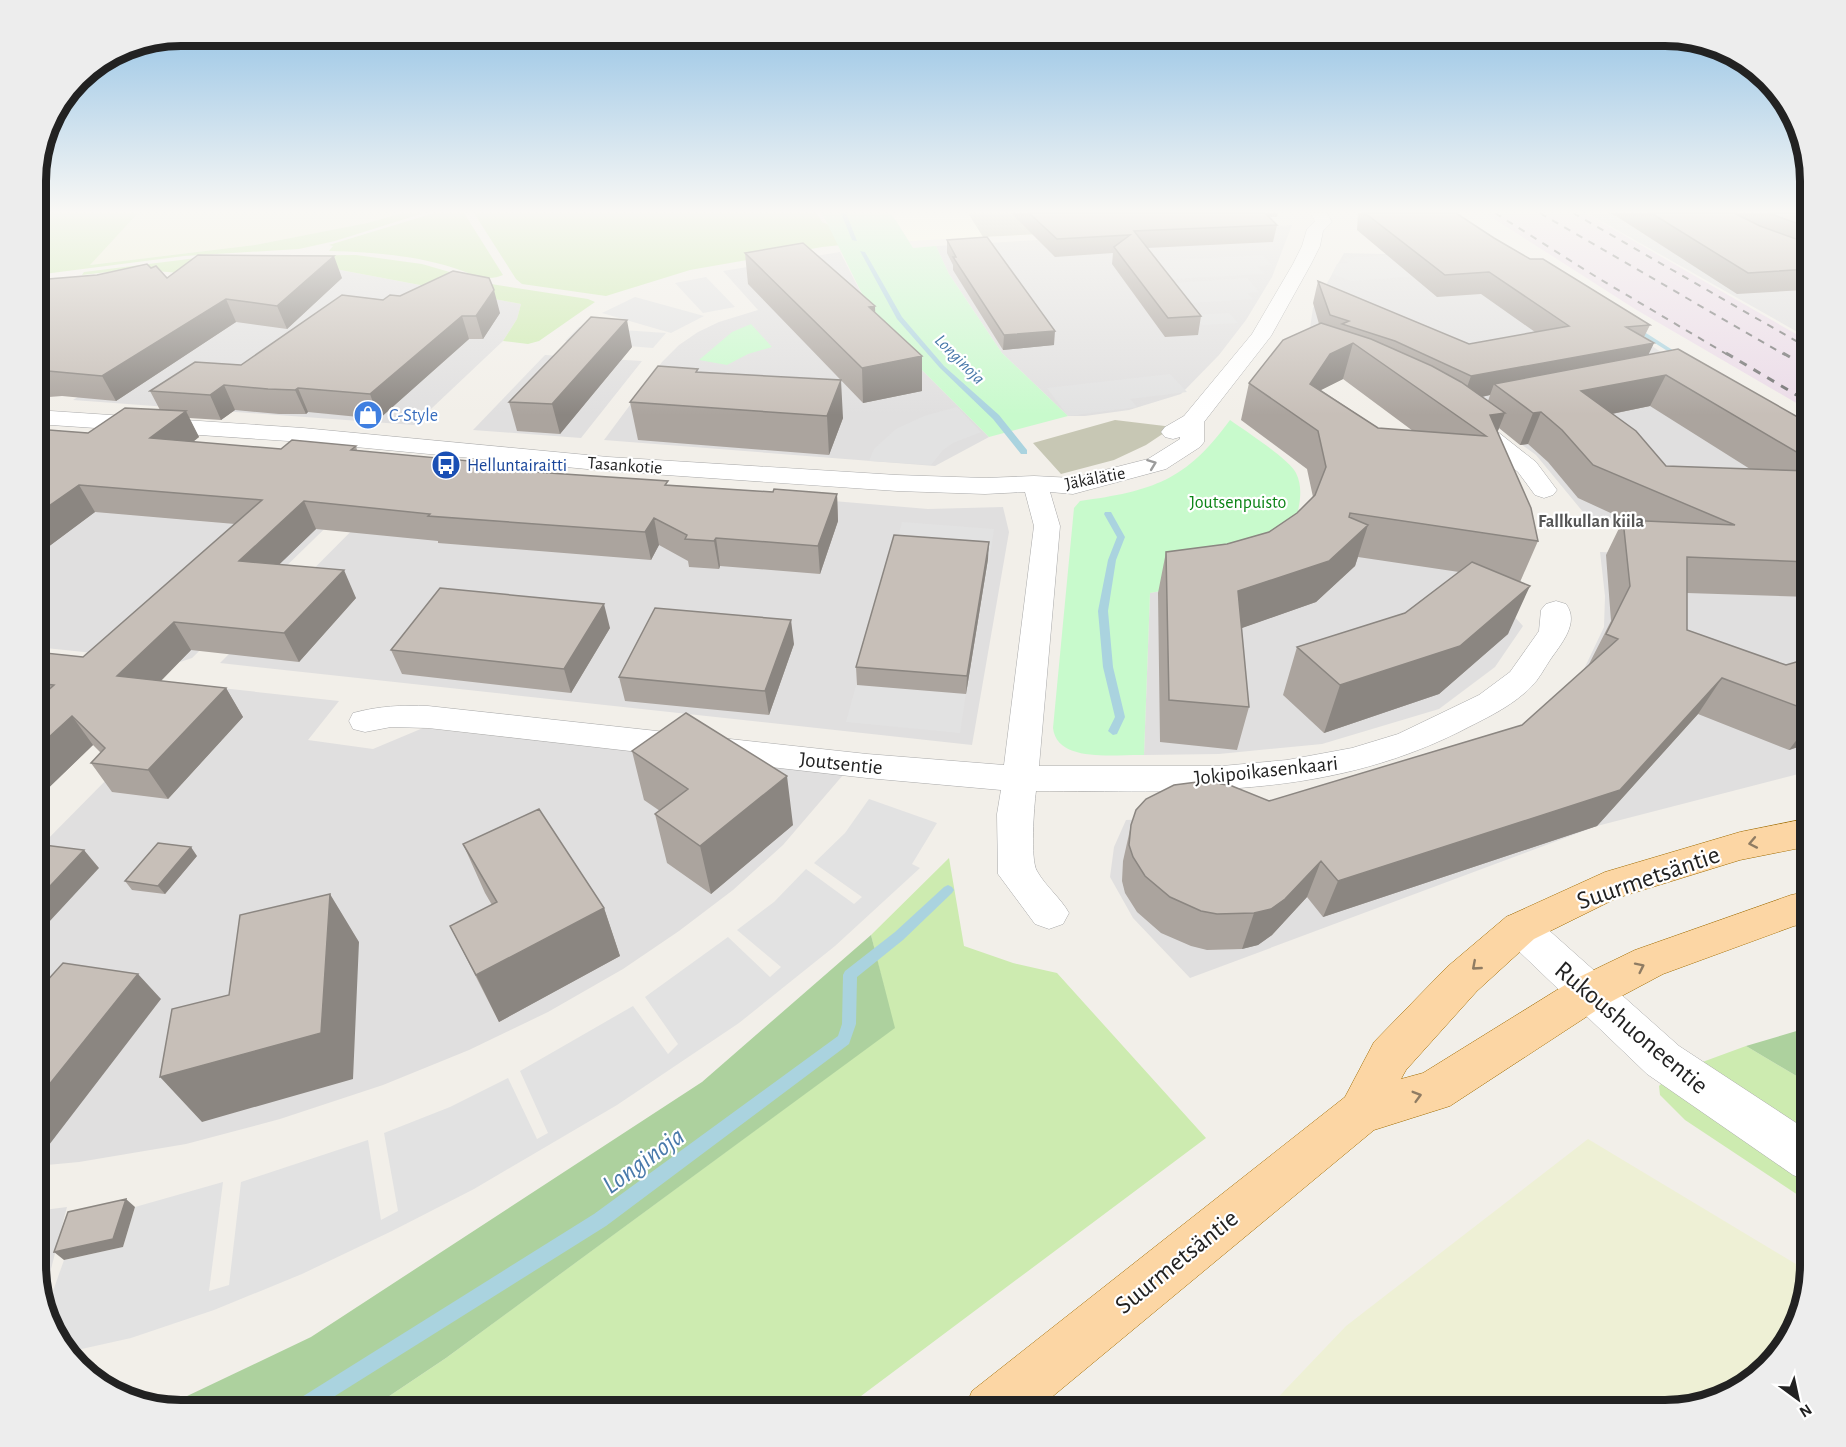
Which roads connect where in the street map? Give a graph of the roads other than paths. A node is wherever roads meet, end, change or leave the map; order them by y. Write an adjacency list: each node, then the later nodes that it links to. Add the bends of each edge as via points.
1 (1293, 281): 2 (street, Jäkälätie)
2 (1261, 336): 3 (street); 6 (street, Jäkälätie, via 1192,421 1192,442 1157,464 1073,486)
3 (1286, 341)
4 (1462, 408): 7 (street, via 1527,467)
5 (47, 418): 6 (street, Tasankotie, via 760,474 986,486)
6 (1034, 484): 10 (street, via 1047,526)
7 (1544, 490)
8 (1556, 610): 10 (street, Jokipoikasenkaari, via 1554,632 1548,641 1521,679 1490,703 1410,742 1354,760 1222,778)
9 (365, 721): 10 (street, Joutsentie, via 391,716 428,717 867,766)
10 (1020, 779): 13 (street, via 1015,814 1017,874)
11 (1800, 834): 14 (main road, Suurmetsäntie, one-way to 14, via 1740,846 1605,886)
12 (1800, 909): 15 (main road, Suurmetsäntie, one-way to 12, via 1649,962)
13 (1049, 913)
14 (1520, 928): 15 (street, Rukoushuoneentie); 16 (main road, Suurmetsäntie, one-way to 16, via 1461,979 1390,1056)
15 (1588, 993): 16 (main road, Suurmetsäntie, one-way to 15, via 1434,1091); 17 (street, Rukoushuoneentie, via 1693,1083)
16 (1361, 1112): 18 (main road, Suurmetsäntie)
17 (1800, 1153)
18 (1006, 1400)

